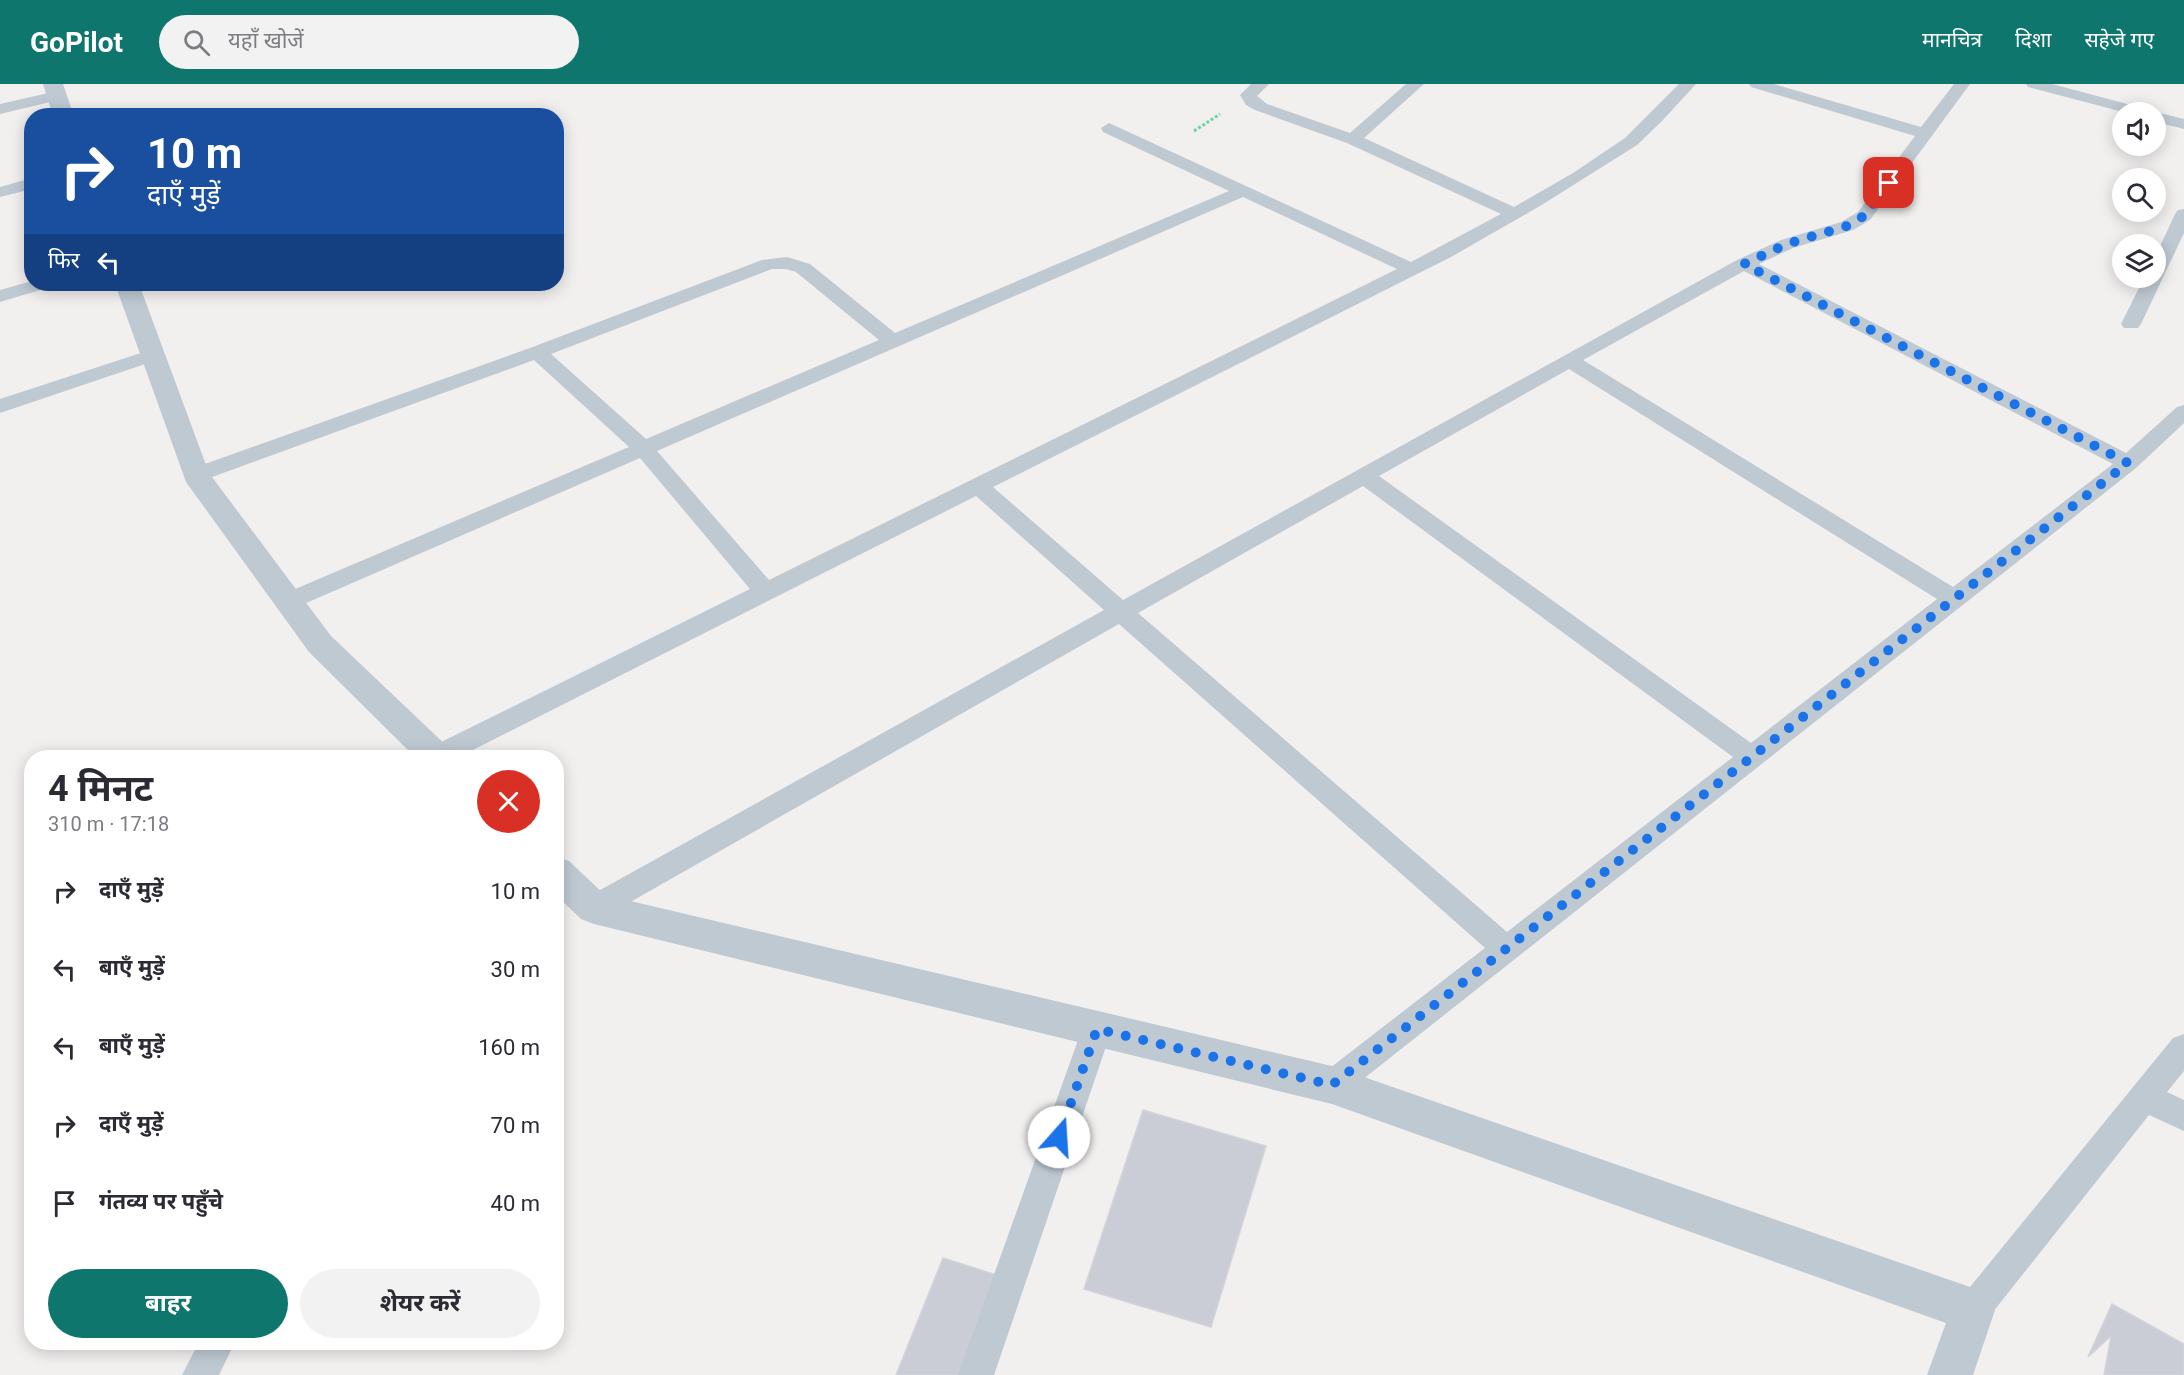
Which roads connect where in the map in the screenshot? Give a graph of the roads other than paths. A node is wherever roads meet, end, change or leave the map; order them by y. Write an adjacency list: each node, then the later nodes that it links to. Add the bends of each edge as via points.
1 (1416, 84): 14 (lane)
2 (1688, 84): 18 (lane, via 1624,147)
3 (1757, 84): 13 (lane)
4 (1962, 84): 13 (lane)
5 (2034, 84): 8 (lane)
6 (1254, 90): 14 (lane, via 1251,102)
7 (58, 98): 9 (lane)
8 (2112, 105)
9 (0, 109)
10 (2166, 120): 11 (lane)
11 (2184, 124)
12 (1109, 128): 16 (lane)
13 (1926, 134): 21 (lane, via 1864,216)
14 (1353, 139): 18 (lane)
15 (24, 185): 17 (lane)
16 (1243, 191): 23 (lane); 30 (lane)
17 (0, 192)
18 (1513, 213): 23 (lane)
19 (2184, 214): 20 (lane)
20 (2166, 251)
21 (1744, 264): 33 (lane); 37 (lane)
22 (2184, 268): 24 (lane)
23 (1412, 269): 40 (lane)
24 (2166, 269)
25 (2148, 288): 29 (lane)
26 (24, 289): 28 (lane)
27 (130, 291): 32 (street)
28 (0, 296)
29 (2131, 324)
30 (892, 341): 31 (lane, via 803,268 787,263 769,264); 36 (lane)
31 (537, 352): 36 (lane); 38 (lane)
32 (153, 355): 34 (lane); 38 (street)
33 (1569, 360): 39 (lane); 42 (lane)
34 (0, 406)
35 (2184, 412): 37 (lane)
36 (644, 449): 41 (lane); 43 (lane)
37 (2128, 463): 42 (lane)
38 (196, 475): 43 (street)
39 (1363, 475): 44 (lane); 47 (lane)
40 (978, 486): 41 (lane); 44 (lane)
41 (765, 591): 46 (lane)
42 (1955, 599): 47 (lane)
43 (290, 601): 45 (street, via 320,644)
44 (1120, 611): 49 (lane); 50 (lane)
45 (430, 750)
46 (451, 750)
47 (1752, 757): 50 (lane)
48 (564, 880): 49 (street)
49 (594, 908): 51 (street)
50 (1506, 949): 53 (lane)
51 (1097, 1029): 53 (street); 59 (lane)
52 (2184, 1048): 54 (lane)
53 (1332, 1085): 56 (street)
54 (2145, 1097): 55 (lane); 56 (lane)
55 (2184, 1116)
56 (1973, 1310): 60 (street)
57 (214, 1350): 58 (lane)
58 (200, 1375)
59 (976, 1375)
60 (1950, 1375)

